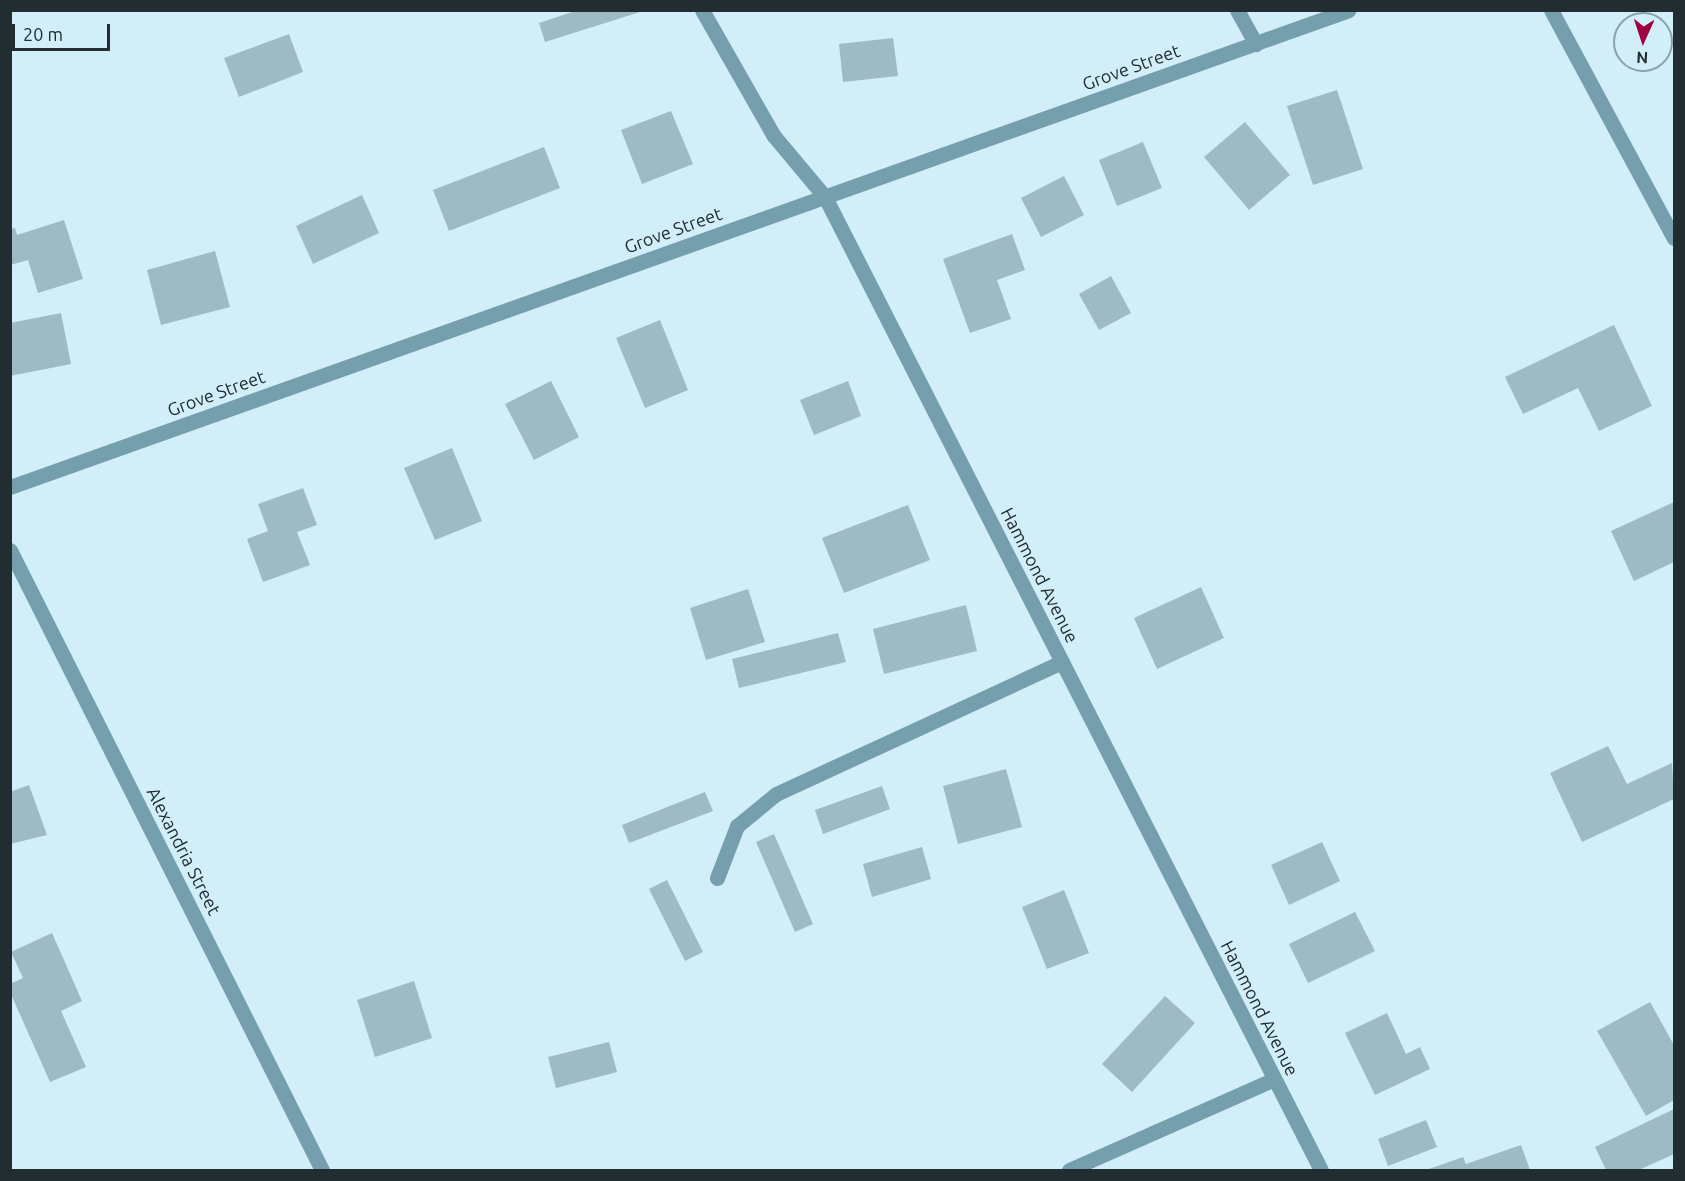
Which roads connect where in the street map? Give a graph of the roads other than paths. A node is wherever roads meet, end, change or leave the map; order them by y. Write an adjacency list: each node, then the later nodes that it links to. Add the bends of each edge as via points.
1 (702, 10): 6 (street, Hammond Avenue, via 774,136)
2 (1237, 10): 5 (street)
3 (1349, 10): 5 (street, Grove Street)
4 (1551, 10): 7 (street)
5 (1256, 44): 6 (street, Grove Street)
6 (825, 197): 8 (street, Grove Street); 10 (street, Hammond Avenue)
7 (1674, 238)
8 (10, 487)
9 (10, 550): 13 (street, Alexandria Street)
10 (1062, 662): 11 (street, via 767,799 737,826); 12 (street, Hammond Avenue)
11 (717, 878)
12 (1274, 1079): 14 (street); 15 (street, Hammond Avenue)
13 (322, 1170)
14 (1069, 1170)
15 (1321, 1170)

